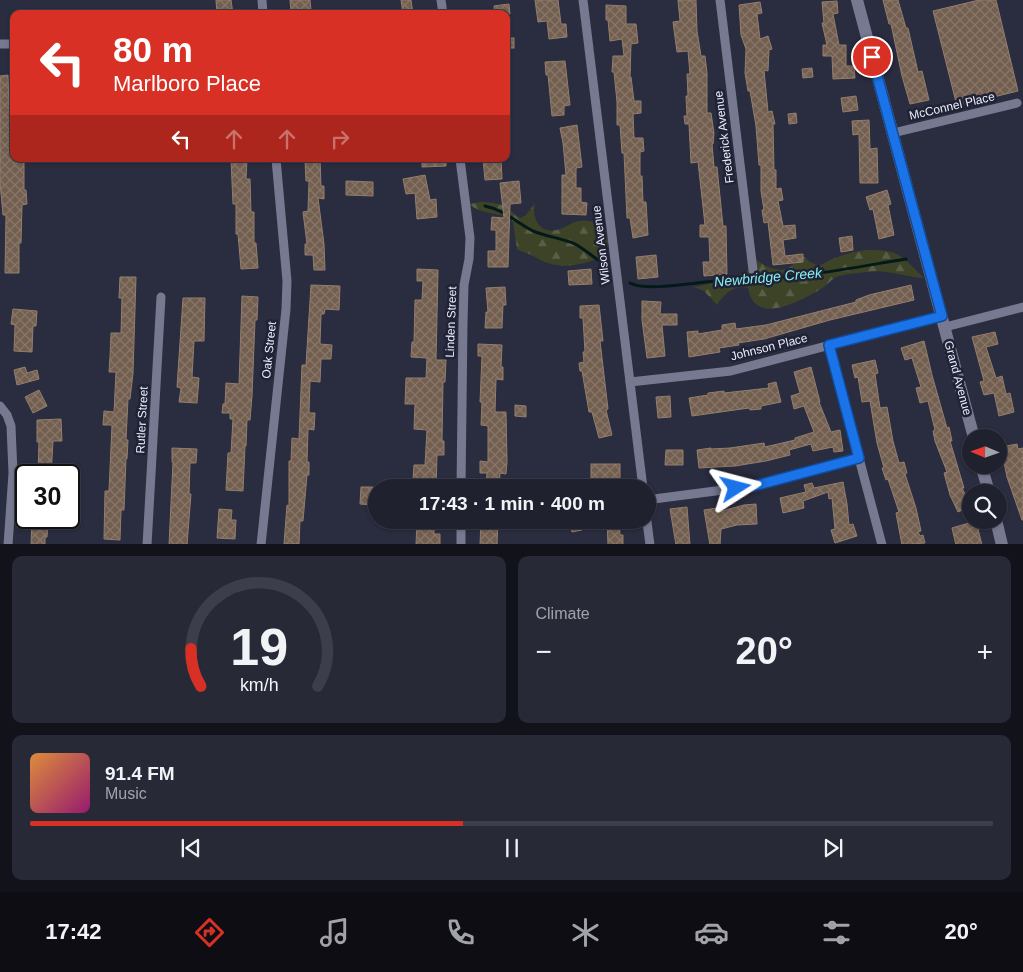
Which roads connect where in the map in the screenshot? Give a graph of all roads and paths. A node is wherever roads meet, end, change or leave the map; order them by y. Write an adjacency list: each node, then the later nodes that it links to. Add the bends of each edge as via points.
1 (584, 0): 13 (street, Wilson Avenue)
2 (720, 0): 8 (street, Frederick Avenue)
3 (857, 0): 5 (street, Grand Avenue)
4 (1017, 103): 5 (street, McConnel Place)
5 (892, 133): 11 (street, Grand Avenue)
6 (276, 162): 25 (street, Oak Street, via 287,280 286,309)
7 (460, 162): 17 (street, Linden Street, via 470,238 462,322)
8 (753, 270)
9 (161, 297): 24 (street, Rutler Street)
10 (1023, 307): 11 (street, Johnson Place)
11 (943, 322): 12 (street, Johnson Place); 15 (street, Grand Avenue)
12 (829, 345): 13 (street, Johnson Place, via 731,370); 16 (street)
13 (630, 382): 18 (street, Wilson Avenue)
14 (0, 406): 23 (street, via 11,426 13,473)
15 (972, 429)
16 (859, 458): 19 (street, via 754,486); 28 (street)
17 (461, 479)
18 (642, 479)
19 (656, 499)
20 (461, 529): 26 (street)
21 (648, 529): 27 (street)
22 (998, 529): 29 (street)
23 (8, 544)
24 (147, 544)
25 (261, 544)
26 (461, 544)
27 (650, 544)
28 (882, 544)
29 (1002, 544)

